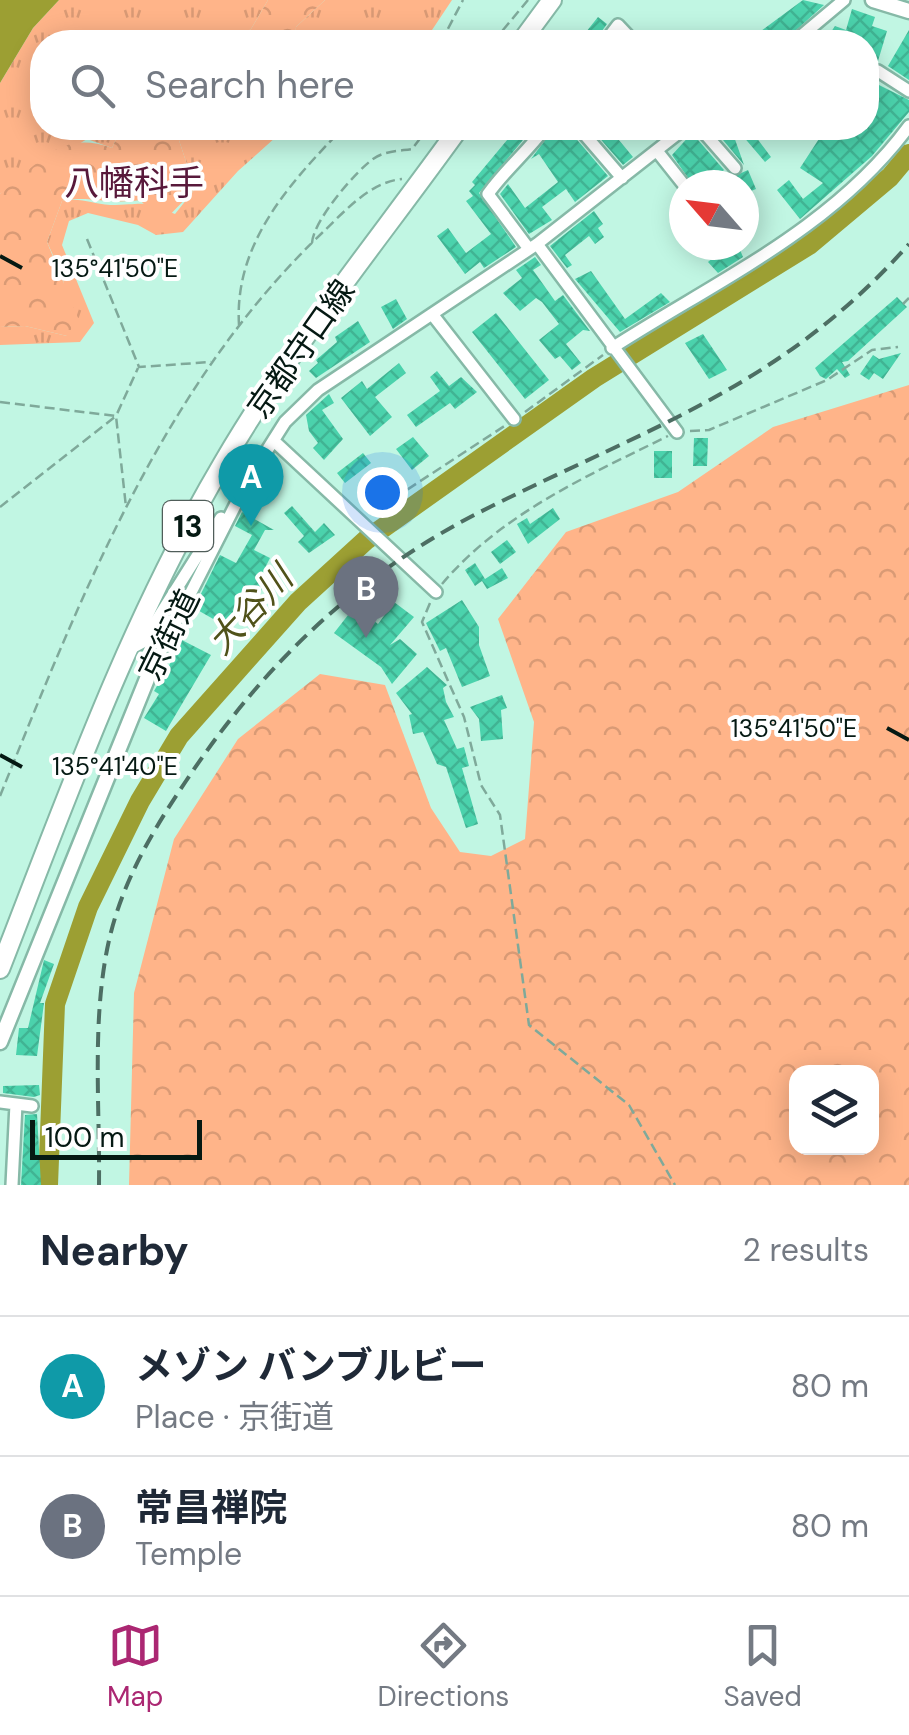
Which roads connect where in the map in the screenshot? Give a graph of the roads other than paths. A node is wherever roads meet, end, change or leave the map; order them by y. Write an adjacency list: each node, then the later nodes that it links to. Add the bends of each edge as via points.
1 (552, 0): 5 (main road)
2 (844, 0): 6 (street)
3 (872, 0): 4 (street)
4 (909, 11)
5 (530, 30)
6 (816, 30)
7 (879, 72): 8 (street)
8 (909, 91)
9 (909, 126): 21 (street, via 818,217)
10 (450, 140): 27 (main road, 京都守口線 / 13, via 224,461)
11 (536, 140): 19 (street, via 488,194)
12 (594, 140): 18 (street)
13 (670, 140): 15 (street, 京街道)
14 (710, 140): 16 (street)
15 (656, 151): 17 (street); 18 (street, 京街道)
16 (734, 168)
17 (671, 170)
18 (622, 178): 19 (street, 京街道)
19 (533, 246): 20 (street, 京街道); 21 (street)
20 (432, 314): 22 (street); 24 (street, 京街道, via 318,390)
21 (613, 349): 23 (street)
22 (514, 420)
23 (677, 432)
24 (274, 441): 25 (street, 京街道); 26 (street)
25 (247, 482): 27 (street, via 143,642); 28 (street, 京街道)
26 (436, 592)
27 (127, 651): 29 (main road, 京都守口線 / 13)
28 (147, 679): 30 (street, 京街道)
29 (0, 969)
30 (0, 1042)
31 (0, 1102): 32 (street)
32 (16, 1104): 33 (street); 34 (street)
33 (32, 1106)
34 (12, 1185)

